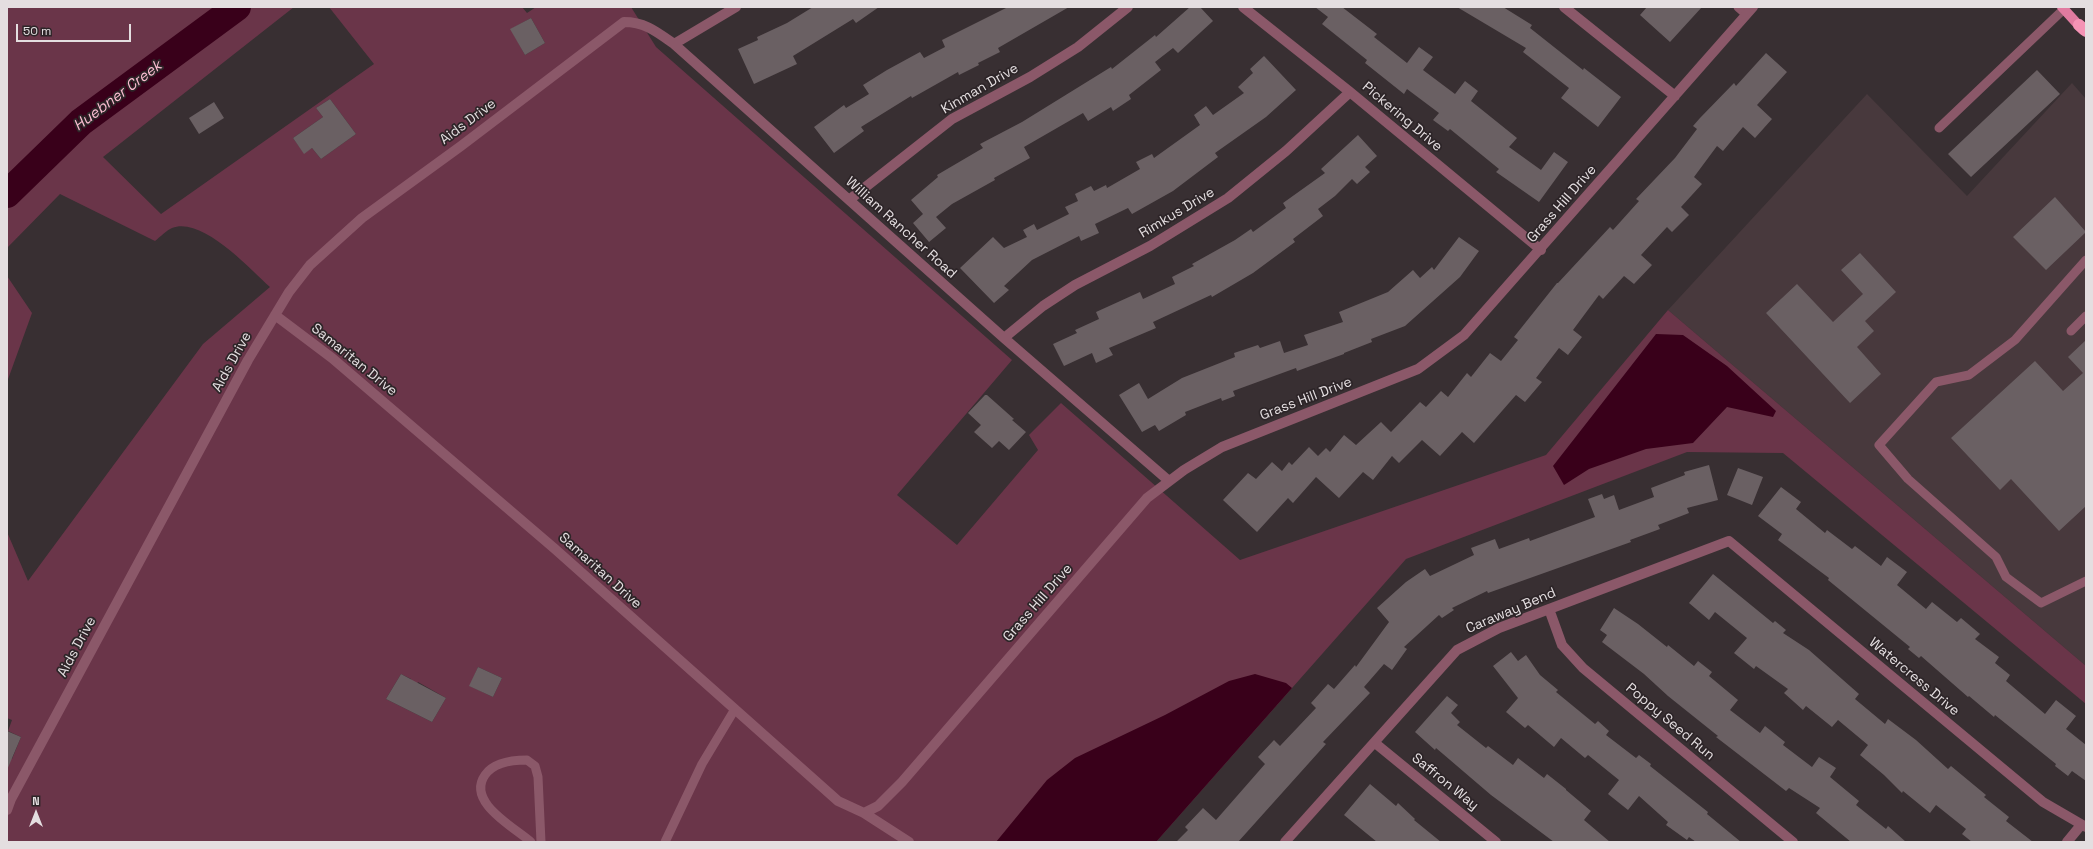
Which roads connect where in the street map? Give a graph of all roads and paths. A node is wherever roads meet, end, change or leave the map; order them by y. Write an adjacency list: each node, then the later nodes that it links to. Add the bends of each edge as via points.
1 (736, 7): 10 (street)
2 (1128, 7): 14 (street, Kinman Drive, via 1078,47 1030,77 952,119)
3 (1243, 7): 11 (street, Pickering Drive)
4 (1564, 7): 12 (street)
5 (1738, 7): 7 (lane)
6 (2063, 8): 8 (main road); 13 (lane)
7 (1750, 10): 12 (street, Grass Hill Drive)
8 (2084, 29)
9 (608, 34): 10 (street, William Rancher Road, via 624,22 636,22 648,26); 17 (street, Aids Drive, via 362,218 310,265 289,292)
10 (674, 44): 14 (street, William Rancher Road)
11 (1350, 92): 15 (street, Pickering Drive); 20 (street, Rimkus Drive, via 1286,151 1228,198 1150,246 1075,285 1042,306)
12 (1675, 96): 15 (street, Grass Hill Drive)
13 (1939, 128)
14 (849, 200): 20 (street, William Rancher Road)
15 (1540, 250): 21 (street, Grass Hill Drive, via 1464,335 1418,369 1222,447)
16 (2086, 260): 23 (lane, via 2015,340 1969,374 1936,382 1879,445 1908,479 1996,557 2006,577 2041,603)
17 (276, 316): 25 (street, Samaritan Drive, via 344,368 555,549); 27 (street, Aids Drive, via 244,367)
18 (2086, 316): 19 (lane)
19 (2071, 331)
20 (1004, 338): 21 (street, William Rancher Road)
21 (1169, 481): 28 (street, Grass Hill Drive, via 1147,498 902,782 878,806)
22 (1729, 541): 24 (street, Caraway Bend); 29 (street, Watercress Drive, via 2043,802)
23 (2086, 581)
24 (1549, 609): 26 (street, Caraway Bend, via 1499,628 1457,650); 36 (street, Poppy Seed Run, via 1562,645 1582,668)
25 (735, 709): 28 (street, Samaritan Drive, via 838,801); 32 (lane, via 702,764)
26 (1375, 743): 34 (street, Caraway Bend); 35 (street, Saffron Way)
27 (7, 810)
28 (864, 813): 33 (street, Samaritan Drive)
29 (2084, 826): 37 (street)
30 (531, 842): 31 (lane, via 482,799 481,782 486,774 502,763 527,760 535,766 538,777)
31 (541, 842)
32 (665, 842)
33 (909, 842)
34 (1285, 842)
35 (1496, 842)
36 (1793, 842)
37 (2067, 842)

